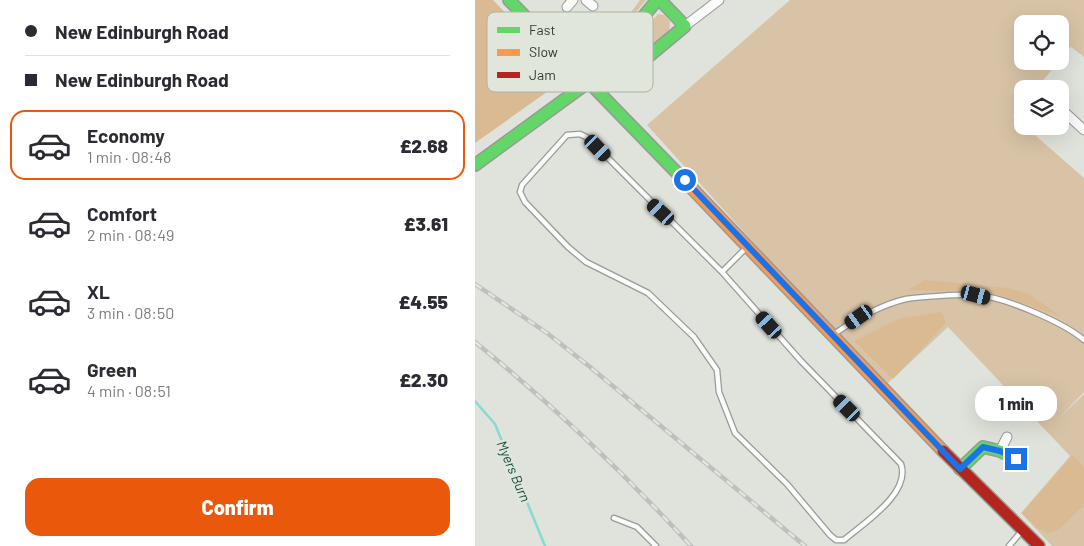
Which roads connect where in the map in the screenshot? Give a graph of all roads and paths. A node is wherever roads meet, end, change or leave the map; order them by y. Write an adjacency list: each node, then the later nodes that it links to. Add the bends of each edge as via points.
1 (509, 0): 6 (main road)
2 (586, 0): 5 (street)
3 (659, 0): 7 (main road); 8 (main road)
4 (719, 0): 8 (street)
5 (593, 6)
6 (521, 12)
7 (649, 12)
8 (685, 26): 9 (main road)
9 (653, 53)
10 (575, 92): 14 (main road)
11 (601, 92): 15 (main road)
12 (1069, 116): 13 (street)
13 (1084, 130)
14 (475, 165)
15 (748, 246): 16 (lane); 17 (main road)
16 (722, 272): 16 (lane, via 588,138 579,134 567,135 522,185 520,192 525,202 569,247 586,262 648,293 694,337 717,370 719,392 735,432 787,484 830,535 836,540 844,540 874,515 901,485 904,474 901,464 801,361)
17 (832, 336): 18 (lane, via 859,317 906,300 976,295 1050,319 1073,330); 22 (main road)
18 (1084, 340)
19 (1007, 437): 20 (street)
20 (1000, 451): 21 (main road); 22 (main road, via 983,447)
21 (1016, 459)
22 (960, 469): 24 (main road)
23 (614, 518): 25 (lane, via 637,527)
24 (1021, 531): 26 (lane); 27 (main road)
25 (656, 546)
26 (1009, 546)
27 (1039, 546)

